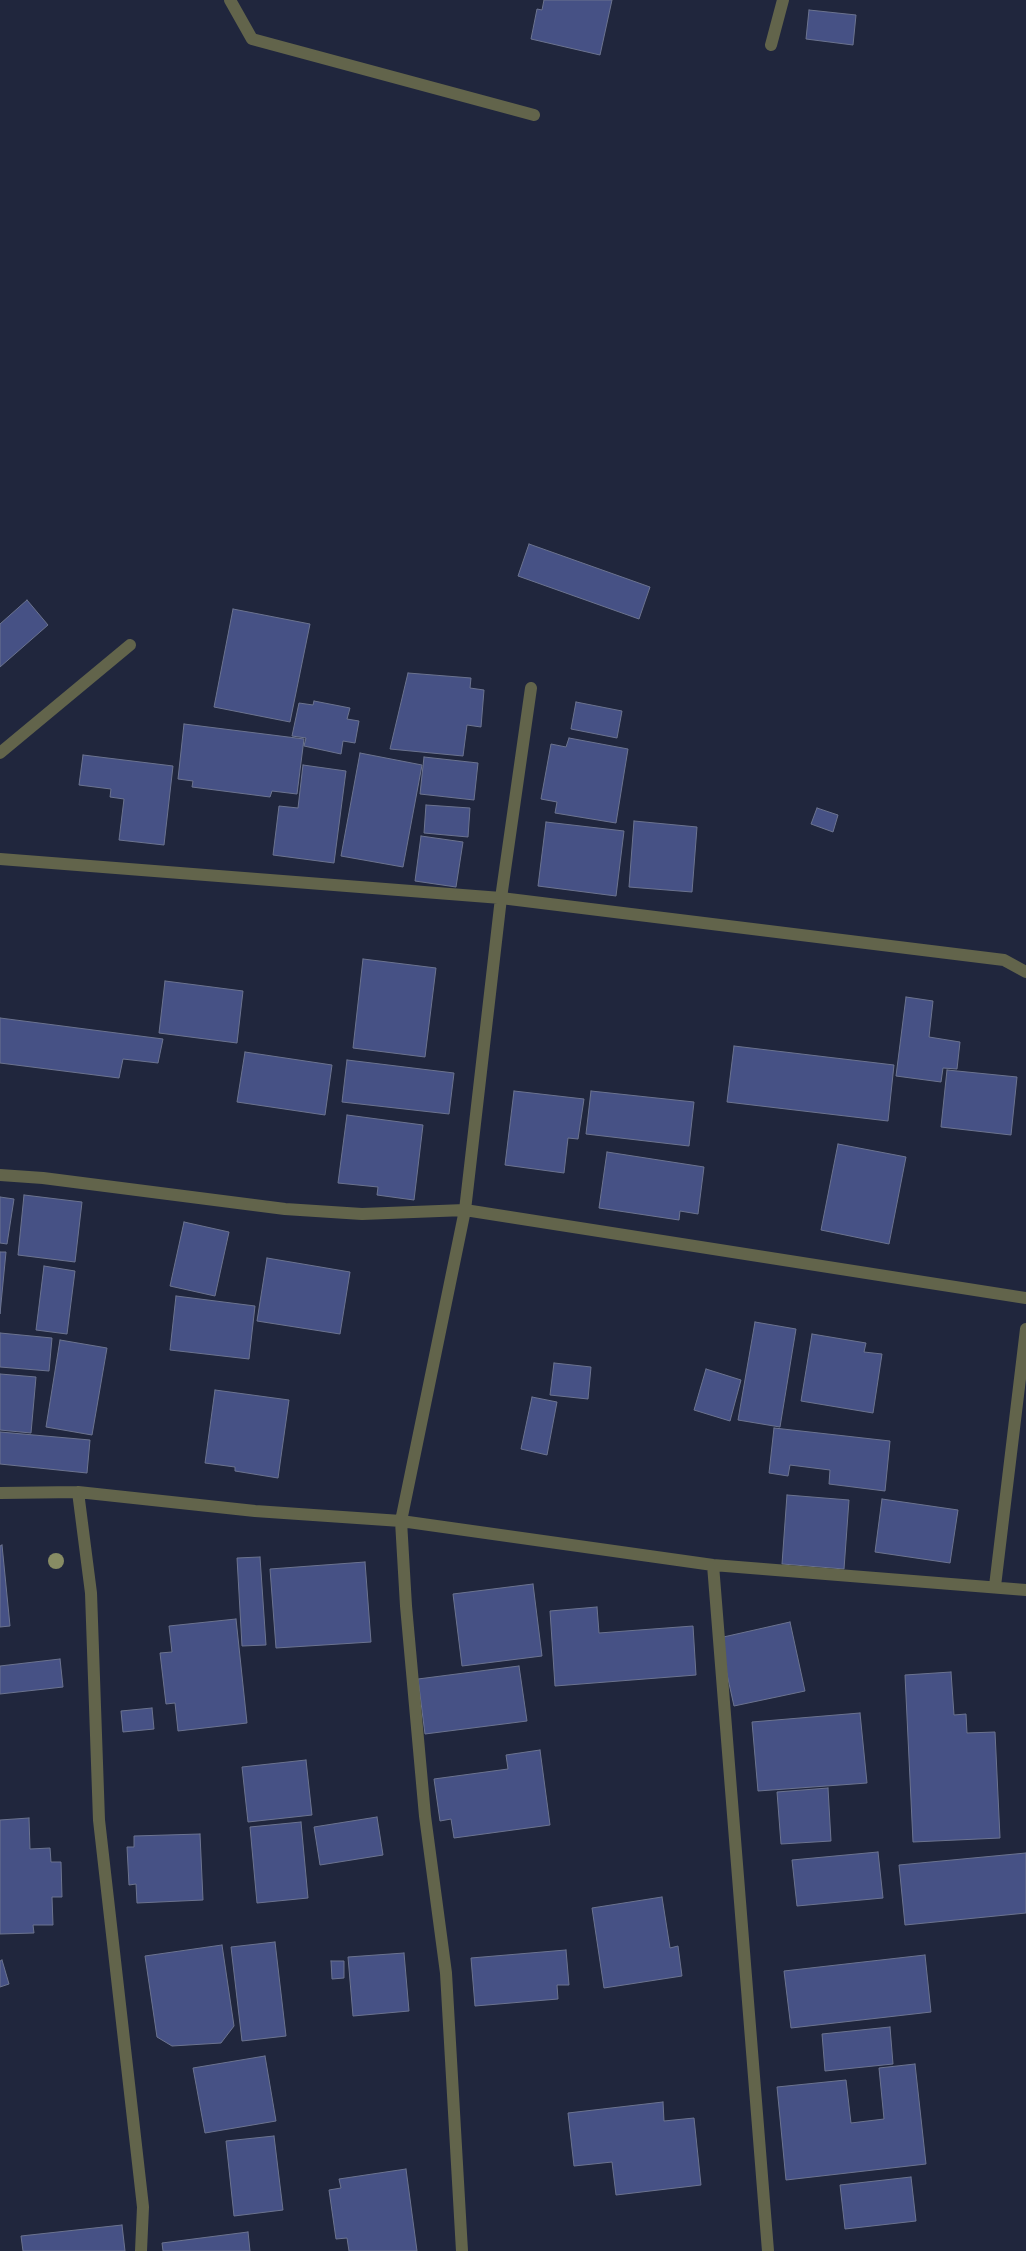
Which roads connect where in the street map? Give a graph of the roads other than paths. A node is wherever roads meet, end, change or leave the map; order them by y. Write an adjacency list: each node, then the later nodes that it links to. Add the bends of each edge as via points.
1 (230, 0): 4 (street, via 252,39)
2 (783, 0): 3 (street)
3 (771, 45)
4 (534, 115)
5 (130, 645): 7 (street)
6 (531, 688): 9 (street)
7 (0, 753)
8 (0, 859): 9 (street)
9 (502, 898): 10 (street, via 1004,960); 12 (street)
10 (1026, 972)
11 (0, 1175): 12 (street, via 295,1210 362,1214)
12 (465, 1210): 13 (street); 17 (street)
13 (1026, 1298)
14 (1026, 1329): 19 (street)
15 (78, 1492): 16 (street); 17 (street, via 255,1511); 21 (street, via 91,1593 99,1820 142,2207)
16 (0, 1493)
17 (401, 1521): 18 (street); 22 (street, via 425,1816 446,1974)
18 (713, 1565): 19 (street); 23 (street)
19 (995, 1586): 20 (street)
20 (1026, 1590)
21 (141, 2251)
22 (462, 2251)
23 (768, 2251)

